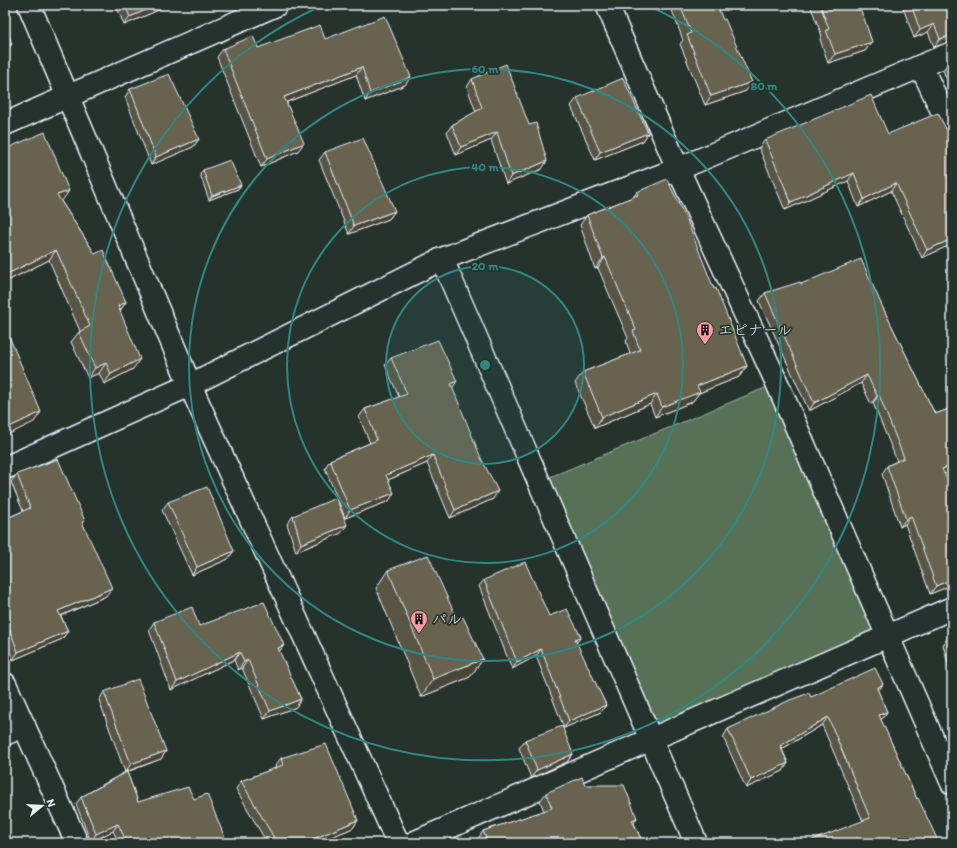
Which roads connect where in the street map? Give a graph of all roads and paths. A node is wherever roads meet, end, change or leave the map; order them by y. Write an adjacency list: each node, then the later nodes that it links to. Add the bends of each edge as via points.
1 (29, 5): 6 (street)
2 (276, 5): 6 (street)
3 (607, 5): 9 (street)
4 (952, 53): 5 (street)
5 (921, 66): 8 (street); 9 (street)
6 (69, 96): 7 (street); 11 (street)
7 (5, 124)
8 (952, 132)
9 (678, 169): 10 (street); 14 (street, via 777,383)
10 (442, 258): 11 (street); 18 (street)
11 (190, 385): 12 (street); 21 (street)
12 (5, 468)
13 (952, 608): 14 (street)
14 (888, 636): 18 (street); 19 (street)
15 (5, 684): 16 (street)
16 (24, 725): 17 (street); 20 (street)
17 (5, 734)
18 (651, 740): 22 (street); 23 (street)
19 (952, 783)
20 (77, 843)
21 (398, 843)
22 (413, 843)
23 (696, 843)

